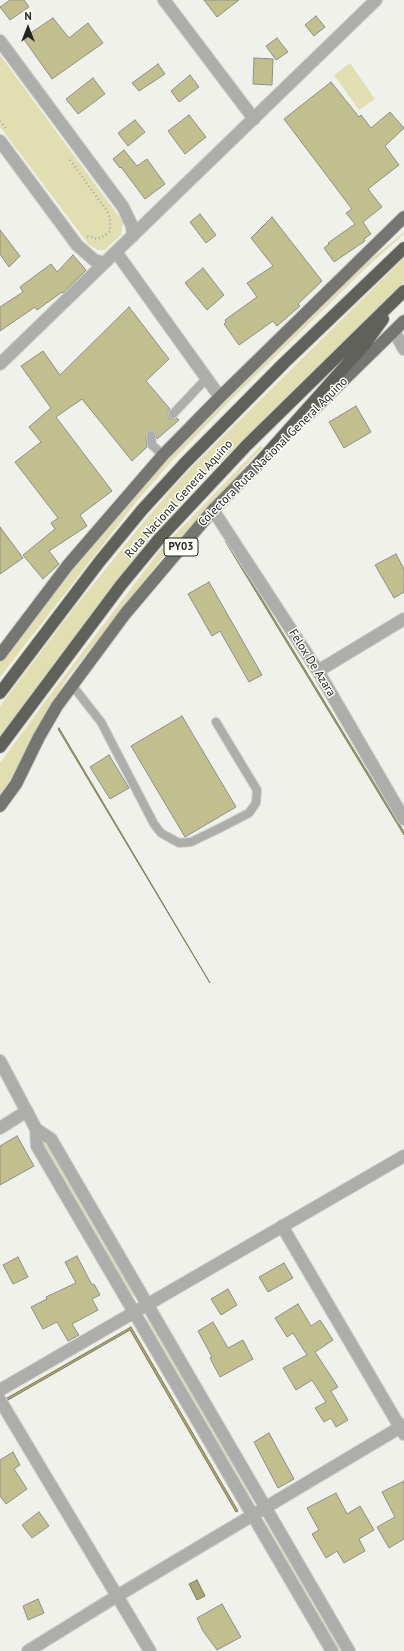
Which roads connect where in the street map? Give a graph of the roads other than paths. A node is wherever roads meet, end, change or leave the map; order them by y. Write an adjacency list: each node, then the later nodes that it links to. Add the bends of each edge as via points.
1 (164, 0): 5 (street)
2 (376, 0): 3 (street)
3 (364, 4): 5 (street)
4 (0, 41): 9 (street, via 123,207 132,226)
5 (254, 118): 9 (street)
6 (0, 141): 13 (street, via 77,245 94,260)
7 (404, 218): 10 (main road)
8 (404, 221): 10 (main road)
9 (133, 236): 12 (street)
10 (383, 238): 20 (main road)
11 (404, 248): 30 (highway, Ruta Nacional General Aquino, via 284,363 142,510 95,567)
12 (116, 252): 13 (street); 19 (street)
13 (104, 263): 18 (street)
14 (403, 292): 24 (highway, via 365,344); 32 (highway, Ruta Nacional General Aquino / PY03, via 200,492 121,585)
15 (404, 321): 16 (main road, Colectora Ruta Nacional General Aquino / PY03)
16 (394, 331): 17 (street); 24 (main road, Colectora Ruta Nacional General Aquino / PY03)
17 (404, 349)
18 (0, 364)
19 (206, 379): 20 (street); 21 (lane)
20 (220, 397): 23 (main road)
21 (173, 414)
22 (151, 435): 23 (lane, via 152,445)
23 (163, 455): 27 (main road, via 68,565)
24 (258, 464): 25 (main road, Colectora Ruta Nacional General Aquino / PY03)
25 (213, 510): 28 (street, Felox De Azara); 29 (main road, Colectora Ruta Nacional General Aquino / PY03, via 125,614)
26 (404, 619): 28 (street)
27 (1, 653)
28 (318, 671): 34 (street, Felox De Azara)
29 (72, 685): 31 (lane, via 101,722 154,824 161,833 179,843 191,842 249,813 256,803 257,790); 33 (main road, Colectora Ruta Nacional General Aquino / PY03, via 53,712 16,784)
30 (0, 693)
31 (216, 722)
32 (0, 747)
33 (0, 806)
34 (404, 819)
35 (0, 1061): 36 (street)
36 (27, 1112): 37 (street); 38 (street)
37 (0, 1128)
38 (36, 1129): 41 (street, via 51,1139); 42 (street, via 37,1146)
39 (404, 1156): 40 (street)
40 (282, 1226): 41 (street); 45 (street)
41 (147, 1304): 42 (street); 46 (street)
42 (134, 1312): 43 (street); 47 (street)
43 (0, 1390)
44 (0, 1400): 48 (street)
45 (403, 1429): 46 (street)
46 (265, 1508): 47 (street); 52 (street)
47 (252, 1515): 48 (street); 51 (street)
48 (117, 1596): 49 (street); 50 (street)
49 (28, 1651)
50 (150, 1651)
51 (332, 1651)
52 (349, 1651)

